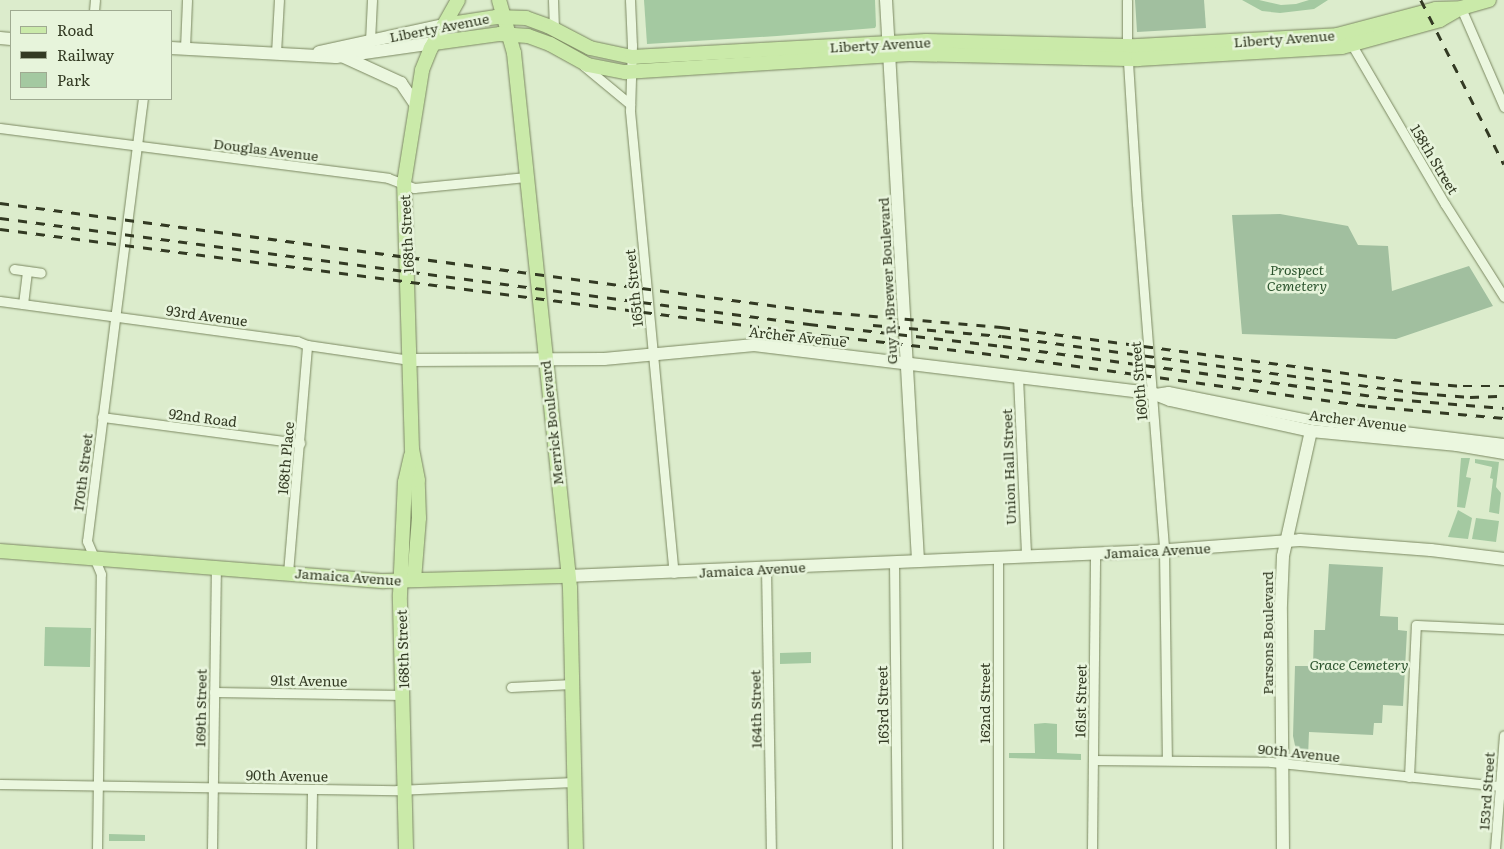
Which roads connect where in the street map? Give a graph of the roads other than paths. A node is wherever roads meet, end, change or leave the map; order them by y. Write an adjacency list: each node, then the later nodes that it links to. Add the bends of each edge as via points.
1 (187, 0): 20 (street)
2 (279, 0): 23 (street)
3 (372, 0): 17 (street)
4 (458, 0): 13 (main road)
5 (499, 0): 12 (main road, Merrick Boulevard)
6 (553, 0): 14 (street)
7 (630, 0): 26 (street, 165th Street)
8 (886, 0): 21 (main road, Guy R. Brewer Boulevard)
9 (1127, 0): 22 (street, 160th Street)
10 (1489, 0): 11 (main road, Liberty Avenue)
11 (1461, 8): 16 (main road, Liberty Avenue, via 1436,9); 32 (street)
12 (505, 16): 13 (main road, Liberty Avenue); 14 (main road, Liberty Avenue, via 526,18); 15 (main road, Merrick Boulevard)
13 (444, 25): 17 (main road, Liberty Avenue); 18 (main road, 168th Street)
14 (554, 29): 26 (main road, Liberty Avenue, via 590,48)
15 (510, 34): 18 (main road, Liberty Avenue); 27 (main road, Liberty Avenue, via 539,39); 35 (main road, Merrick Boulevard)
16 (1350, 40): 22 (main road, Liberty Avenue, via 1306,51); 40 (street, 158th Street, via 1445,204)
17 (370, 41): 24 (main road, Liberty Avenue)
18 (434, 43): 25 (main road, Liberty Avenue); 30 (main road, 168th Street, via 422,70)
19 (172, 48): 20 (main road, Liberty Avenue)
20 (185, 48): 23 (main road, Liberty Avenue)
21 (889, 49): 22 (main road, Liberty Avenue, via 930,54); 26 (main road, Liberty Avenue); 28 (main road, Liberty Avenue); 48 (main road, Guy R. Brewer Boulevard)
22 (1128, 52): 50 (street, 160th Street)
23 (276, 54): 24 (main road, Liberty Avenue)
24 (308, 55): 25 (main road, Liberty Avenue)
25 (342, 56): 30 (main road, via 398,82 408,90)
26 (632, 57): 28 (street, 165th Street)
27 (577, 60): 28 (main road, Liberty Avenue, via 604,69); 31 (street, Liberty Avenue)
28 (631, 72): 31 (street, 165th Street)
29 (143, 100): 34 (street, 170th Street)
30 (415, 104): 36 (main road, 168th Street)
31 (630, 104): 45 (street, 165th Street)
32 (1504, 107)
33 (0, 128): 34 (street, Douglas Avenue)
34 (136, 146): 36 (street, Douglas Avenue, via 388,178); 43 (street, 170th Street)
35 (527, 177): 36 (street, Douglas Avenue, via 414,188); 47 (main road, Merrick Boulevard)
36 (404, 183): 46 (main road, 168th Street)
37 (14, 269): 38 (street)
38 (27, 271): 39 (street); 42 (street)
39 (41, 273)
40 (1504, 296)
41 (0, 301): 42 (street, 93rd Avenue)
42 (23, 304): 43 (street, 93rd Avenue)
43 (114, 316): 44 (street, 93rd Avenue); 51 (street, 170th Street)
44 (308, 345): 46 (street, 93rd Avenue); 54 (street, 168th Place)
45 (654, 354): 47 (main road, Archer Avenue); 48 (main road, Archer Avenue, via 754,344); 69 (street, 165th Street)
46 (410, 360): 47 (main road, Archer Avenue); 55 (main road, 168th Street)
47 (545, 360): 71 (main road, Merrick Boulevard)
48 (907, 363): 49 (main road, Archer Avenue); 65 (main road, Guy R. Brewer Boulevard)
49 (1018, 377): 50 (main road, Archer Avenue); 61 (street, Union Hall Street)
50 (1152, 393): 52 (main road, Archer Avenue, via 1170,400); 58 (street, 160th Street)
51 (102, 417): 54 (street, 92nd Road); 63 (street, 170th Street, via 87,541)
52 (1312, 425): 53 (street, Archer Avenue); 56 (main road, Archer Avenue); 57 (main road, Parsons Boulevard)
53 (1504, 442)
54 (300, 443): 70 (street, 168th Place)
55 (412, 450): 72 (main road, 168th Street, via 405,482); 72 (main road, 168th Street, via 418,480 419,518)
56 (1504, 453)
57 (1286, 542): 58 (main road, Jamaica Avenue); 64 (main road, Jamaica Avenue, via 1347,543); 81 (main road, Parsons Boulevard, via 1281,604)
58 (1164, 550): 60 (main road, Jamaica Avenue); 79 (street, 160th Street)
59 (0, 551): 63 (main road, Jamaica Avenue)
60 (1095, 553): 61 (main road, Jamaica Avenue); 80 (street, 161st Street)
61 (1026, 556): 62 (main road, Jamaica Avenue)
62 (998, 557): 65 (main road, Jamaica Avenue); 97 (street, 162nd Street)
63 (94, 558): 67 (main road, Jamaica Avenue); 85 (street, 170th Street, via 101,574)
64 (1504, 559)
65 (918, 560): 66 (main road, Jamaica Avenue)
66 (894, 562): 68 (main road, Jamaica Avenue); 96 (street, 163rd Street)
67 (216, 567): 70 (main road, Jamaica Avenue); 76 (street, 169th Street)
68 (766, 568): 69 (main road, Jamaica Avenue); 95 (street, 164th Street)
69 (674, 572): 71 (main road, Jamaica Avenue)
70 (288, 573): 72 (main road, Jamaica Avenue)
71 (568, 576): 72 (main road, Jamaica Avenue); 74 (main road, Merrick Boulevard)
72 (407, 580): 77 (main road, 168th Street)
73 (1504, 629): 82 (street, via 1416,625)
74 (572, 684): 75 (street); 83 (main road, Merrick Boulevard)
75 (511, 687)
76 (214, 692): 77 (street, 91st Avenue); 87 (street, 169th Street)
77 (403, 696): 89 (main road, 168th Street)
78 (1504, 735): 86 (street, 153rd Street)
79 (1167, 759): 80 (street, 90th Avenue); 81 (street, 90th Avenue)
80 (1093, 760): 98 (street, 161st Street)
81 (1283, 764): 82 (street, 90th Avenue); 99 (main road, Parsons Boulevard)
82 (1409, 777): 86 (street, 90th Avenue)
83 (574, 782): 89 (street, 90th Avenue); 94 (main road, Merrick Boulevard)
84 (0, 784): 85 (street, 90th Avenue)
85 (99, 786): 87 (street, 90th Avenue); 90 (street, 170th Street)
86 (1502, 786): 100 (street, 153rd Street)
87 (212, 788): 88 (street, 90th Avenue); 91 (street, 169th Street)
88 (312, 789): 89 (street, 90th Avenue); 92 (street)
89 (405, 790): 93 (main road, 168th Street)
90 (98, 849)
91 (212, 849)
92 (311, 849)
93 (406, 849)
94 (576, 849)
95 (771, 849)
96 (897, 849)
97 (998, 849)
98 (1092, 849)
99 (1283, 849)
100 (1495, 849)

